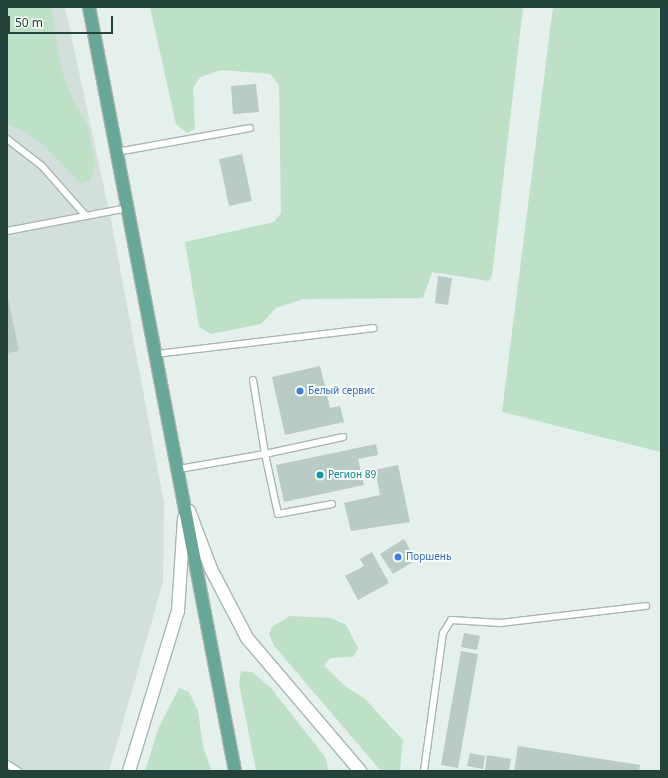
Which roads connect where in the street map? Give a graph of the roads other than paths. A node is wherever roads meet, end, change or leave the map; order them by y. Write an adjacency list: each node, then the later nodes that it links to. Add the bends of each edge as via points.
1 (89, 7): 4 (main road)
2 (250, 128): 4 (lane)
3 (7, 139): 6 (lane, via 42,166)
4 (117, 152): 5 (main road)
5 (128, 208): 6 (lane); 9 (main road)
6 (85, 215): 7 (lane)
7 (7, 230)
8 (373, 328): 9 (lane)
9 (156, 354): 13 (main road)
10 (253, 380): 12 (lane)
11 (343, 437): 12 (lane)
12 (266, 454): 13 (lane); 15 (lane, via 278,514)
13 (179, 470): 14 (main road)
14 (185, 501): 19 (main road, via 178,611); 20 (main road); 21 (main road, via 211,569 247,638)
15 (332, 504)
16 (646, 606): 22 (lane, via 502,623 451,620 443,633)
17 (7, 764): 18 (lane)
18 (18, 771)
19 (129, 771)
20 (235, 771)
21 (360, 771)
22 (424, 771)

